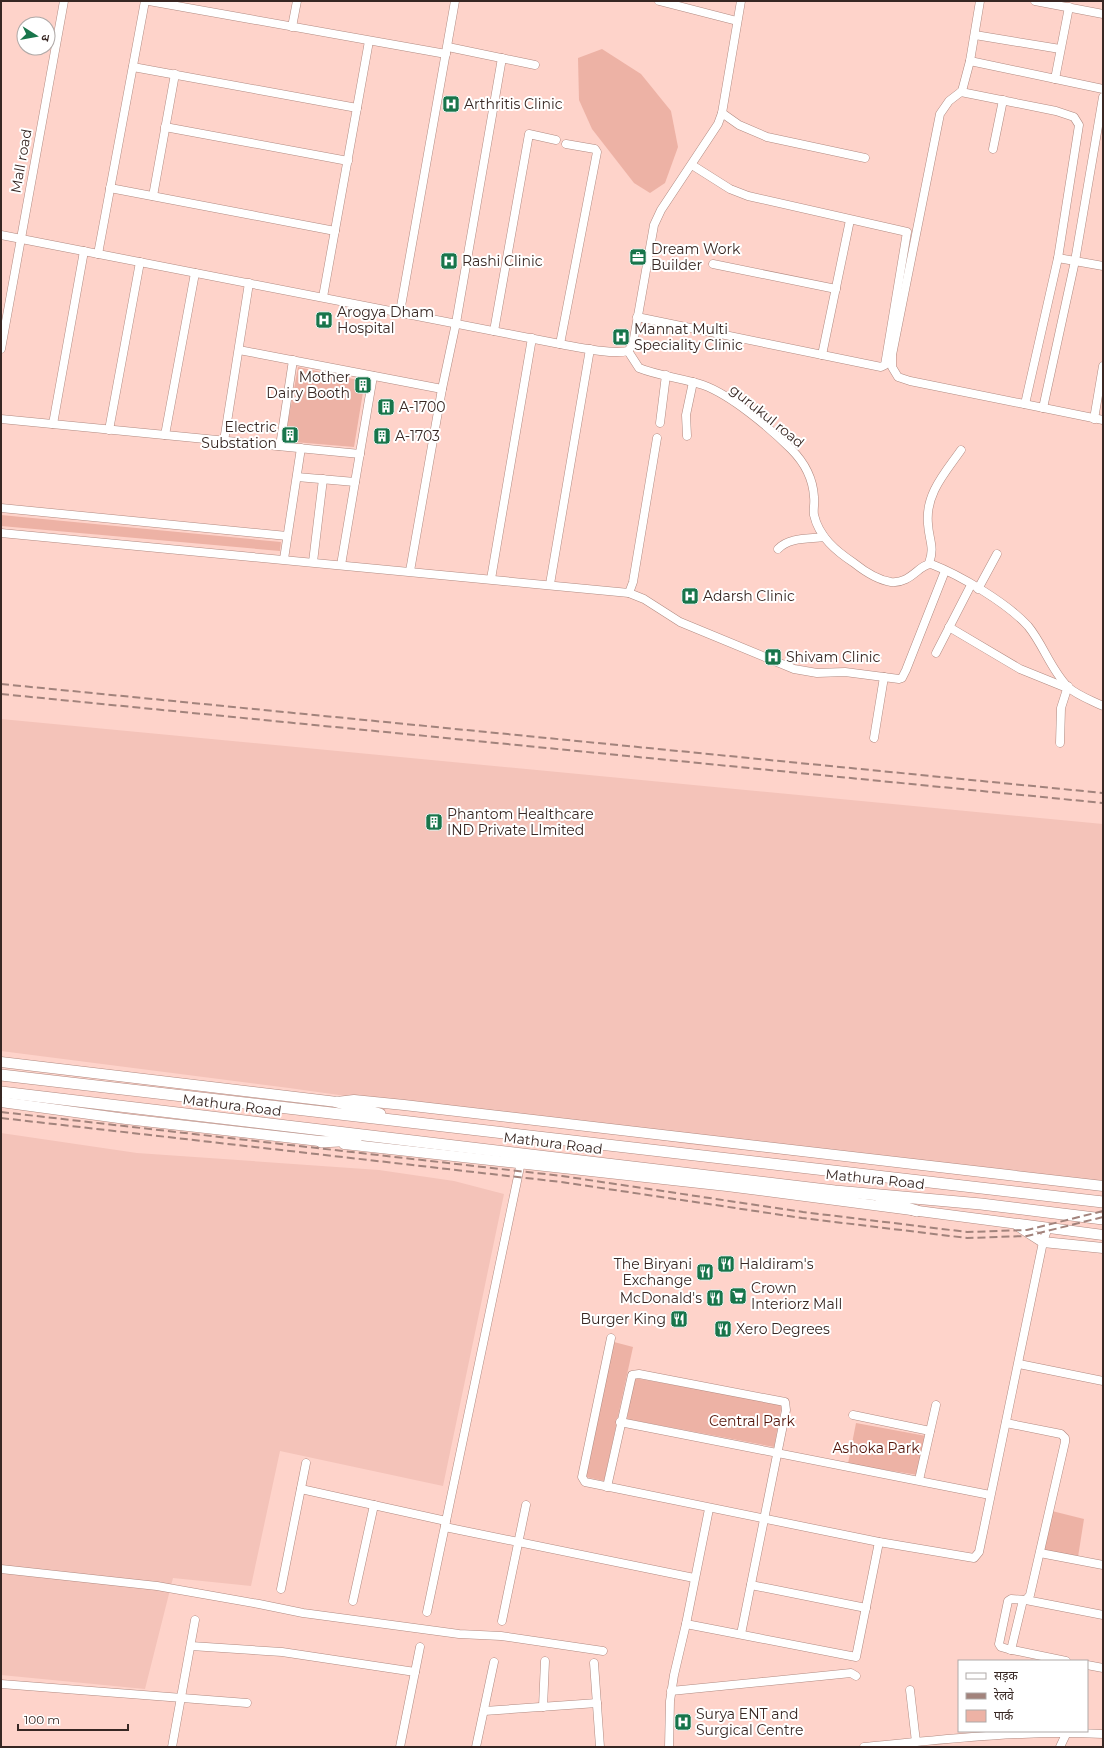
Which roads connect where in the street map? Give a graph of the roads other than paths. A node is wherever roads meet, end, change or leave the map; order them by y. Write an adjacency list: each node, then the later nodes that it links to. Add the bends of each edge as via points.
1 (64, 1): 43 (street, Mall road)
2 (145, 1): 22 (street)
3 (149, 1): 14 (street)
4 (297, 1): 14 (street)
5 (455, 1): 18 (street)
6 (659, 1): 10 (street)
7 (741, 1): 13 (street)
8 (980, 1): 15 (street)
9 (1035, 1): 11 (street)
10 (684, 4): 13 (street)
11 (1069, 7): 12 (street); 17 (street)
12 (1103, 14)
13 (737, 21): 30 (street)
14 (292, 27): 16 (street)
15 (975, 35): 17 (street); 20 (street)
16 (369, 40): 18 (street); 29 (street)
17 (1060, 48): 24 (street)
18 (447, 51): 19 (street); 55 (street)
19 (502, 58): 21 (street); 57 (street)
20 (970, 61): 24 (street); 26 (street)
21 (535, 65)
22 (133, 67): 23 (street); 38 (street)
23 (175, 74): 29 (street); 31 (street)
24 (1054, 79): 25 (street)
25 (1103, 89)
26 (961, 92): 28 (street); 72 (street, via 949,101 940,114 892,355 892,367 898,377 910,381)
27 (1103, 97): 47 (street)
28 (1003, 100): 34 (street); 46 (street, via 1056,111 1074,118 1079,125)
29 (357, 108): 36 (street)
30 (722, 113): 35 (street, via 766,137); 37 (street, via 711,137)
31 (165, 127): 36 (street); 39 (street)
32 (556, 140): 58 (street, via 529,134)
33 (566, 144): 60 (street, via 595,149 597,152)
34 (993, 149)
35 (865, 158)
36 (348, 161): 41 (street)
37 (692, 165): 40 (street, via 739,193); 56 (street, via 661,210 654,225)
38 (110, 188): 39 (street); 45 (street)
39 (153, 196): 41 (street)
40 (850, 220): 53 (street); 65 (street, via 908,234 885,364 880,367)
41 (335, 231): 54 (street)
42 (1, 235): 43 (street)
43 (20, 239): 44 (street); 61 (street, Mall road)
44 (84, 251): 45 (street); 78 (street)
45 (98, 254): 48 (street)
46 (1058, 258): 47 (street); 72 (street)
47 (1075, 261): 50 (street); 73 (street)
48 (140, 262): 51 (street); 79 (street)
49 (713, 264): 53 (street)
50 (1103, 266)
51 (196, 273): 52 (street); 80 (street)
52 (249, 283): 54 (street); 63 (street)
53 (836, 289): 65 (street)
54 (323, 297): 55 (street)
55 (400, 312): 57 (street)
56 (637, 317): 64 (street, via 633,344); 65 (street)
57 (456, 323): 58 (street); 71 (street)
58 (494, 331): 59 (street)
59 (532, 338): 60 (street); 103 (street)
60 (560, 344): 62 (street)
61 (1, 349)
62 (590, 349): 64 (street); 104 (street)
63 (238, 350): 66 (street); 83 (street)
64 (628, 351): 68 (street, gurukul road, via 639,368)
65 (822, 355)
66 (293, 360): 69 (street); 84 (street)
67 (1103, 366): 75 (street)
68 (666, 375): 70 (street, gurukul road); 77 (street)
69 (373, 376): 71 (street); 87 (street)
70 (693, 382): 81 (street, via 686,415); 94 (street, gurukul road, via 727,397 800,459 813,486 815,517)
71 (442, 389): 101 (street)
72 (1025, 404): 73 (street)
73 (1043, 408): 75 (street)
74 (1, 419): 78 (street)
75 (1094, 419): 76 (street)
76 (1103, 420)
77 (660, 423)
78 (53, 424): 79 (street)
79 (109, 430): 80 (street)
80 (165, 435): 83 (street)
81 (687, 436)
82 (657, 438): 106 (street)
83 (224, 441): 84 (street)
84 (280, 446): 85 (street)
85 (301, 448): 87 (street); 88 (street)
86 (961, 450): 99 (street, via 932,494 928,524 933,550)
87 (360, 454): 90 (street)
88 (297, 477): 89 (street); 93 (street)
89 (323, 479): 90 (street); 98 (street)
90 (355, 482): 100 (street)
91 (1, 508): 93 (street)
92 (1, 533): 97 (street)
93 (287, 536): 97 (street)
94 (824, 537): 95 (street, via 786,543); 99 (street, gurukul road, via 857,566 885,581 908,579)
95 (778, 549)
96 (997, 554): 105 (street)
97 (284, 560): 98 (street)
98 (313, 562): 100 (street)
99 (929, 563): 102 (street)
100 (341, 565): 101 (street)
101 (410, 571): 103 (street)
102 (944, 571): 105 (street); 109 (street, via 902,678)
103 (491, 579): 104 (street)
104 (550, 584): 106 (street)
105 (975, 587): 107 (street); 110 (street, via 1002,603 1028,627)
106 (629, 593): 109 (street, via 644,599 680,622 794,668 817,673 845,672)
107 (949, 627): 108 (street); 110 (street, via 1020,669)
108 (936, 653)
109 (884, 677): 112 (street)
110 (1067, 687): 111 (street); 113 (street, via 1060,714)
111 (1103, 706)
112 (874, 738)
113 (1060, 743)
114 (1, 1056): 116 (main road)
115 (1, 1062): 116 (main road)
116 (71, 1071): 119 (main road)
117 (1, 1075): 121 (highway, Mathura Road)
118 (1, 1092): 122 (highway, Mathura Road)
119 (337, 1102): 121 (highway); 125 (main road, via 354,1100 404,1105)
120 (4, 1103): 123 (main road)
121 (406, 1122): 127 (highway, Mathura Road)
122 (385, 1138): 123 (highway); 126 (highway, Mathura Road)
123 (321, 1142): 124 (main road)
124 (521, 1162): 128 (main road); 153 (street)
125 (1103, 1186)
126 (862, 1193): 128 (highway); 129 (highway, Mathura Road)
127 (1103, 1202)
128 (917, 1212): 130 (main road)
129 (1103, 1219)
130 (1015, 1223): 131 (main road); 133 (main road)
131 (1048, 1227): 132 (main road); 133 (street)
132 (1103, 1235)
133 (1043, 1242): 134 (main road); 136 (street)
134 (1103, 1248)
135 (611, 1338): 146 (street, via 582,1477 588,1483)
136 (1019, 1364): 137 (street); 141 (street)
137 (1103, 1381)
138 (936, 1405): 142 (street)
139 (853, 1415): 142 (street)
140 (620, 1422): 143 (street); 143 (street, via 630,1378 634,1374 782,1400 787,1407); 146 (street)
141 (1006, 1423): 148 (street); 156 (street, via 1061,1434 1065,1438)
142 (930, 1431): 145 (street)
143 (778, 1452): 145 (street); 152 (street)
144 (306, 1463): 147 (street)
145 (919, 1480): 148 (street)
146 (606, 1488): 151 (street)
147 (301, 1489): 149 (street); 161 (street)
148 (990, 1495): 155 (street, via 979,1552 974,1558)
149 (374, 1505): 153 (street); 163 (street)
150 (526, 1505): 154 (street)
151 (708, 1508): 152 (street); 159 (street)
152 (765, 1520): 155 (street); 160 (street)
153 (445, 1524): 154 (street); 165 (street)
154 (518, 1542): 159 (street); 168 (street)
155 (879, 1542): 164 (street)
156 (1040, 1553): 157 (street); 162 (street, via 1030,1595)
157 (1103, 1565)
158 (1, 1569): 174 (street, via 156,1586 303,1613 458,1634 501,1636)
159 (694, 1578): 169 (street)
160 (751, 1585): 164 (street); 170 (street)
161 (281, 1589)
162 (1025, 1600): 166 (street); 173 (street); 173 (street, via 1010,1600 1006,1608 999,1644)
163 (353, 1601)
164 (866, 1608): 170 (street, via 856,1658)
165 (427, 1612)
166 (1103, 1615)
167 (195, 1620): 171 (street)
168 (502, 1621)
169 (686, 1624): 170 (street); 185 (street)
170 (741, 1634)
171 (191, 1646): 181 (street, via 282,1652); 186 (street)
172 (420, 1648): 181 (street)
173 (1011, 1650): 175 (street)
174 (602, 1651)
175 (1061, 1660)
176 (544, 1661): 189 (street)
177 (494, 1662): 190 (street)
178 (594, 1664): 188 (street)
179 (1088, 1665): 180 (street)
180 (1103, 1668)
181 (415, 1672): 195 (street)
182 (856, 1676): 185 (street, via 851,1673)
183 (1, 1684): 186 (street)
184 (910, 1690): 193 (street)
185 (671, 1691): 198 (street)
186 (182, 1699): 187 (street); 194 (street)
187 (247, 1703)
188 (597, 1703): 189 (street); 197 (street)
189 (543, 1707): 190 (street)
190 (484, 1711): 196 (street)
191 (1067, 1732): 192 (street); 193 (street, via 1014,1733); 200 (street)
192 (1103, 1734)
193 (916, 1742): 199 (street)
194 (172, 1747)
195 (400, 1747)
196 (476, 1747)
197 (600, 1747)
198 (669, 1747)
199 (864, 1747)
200 (1060, 1747)

